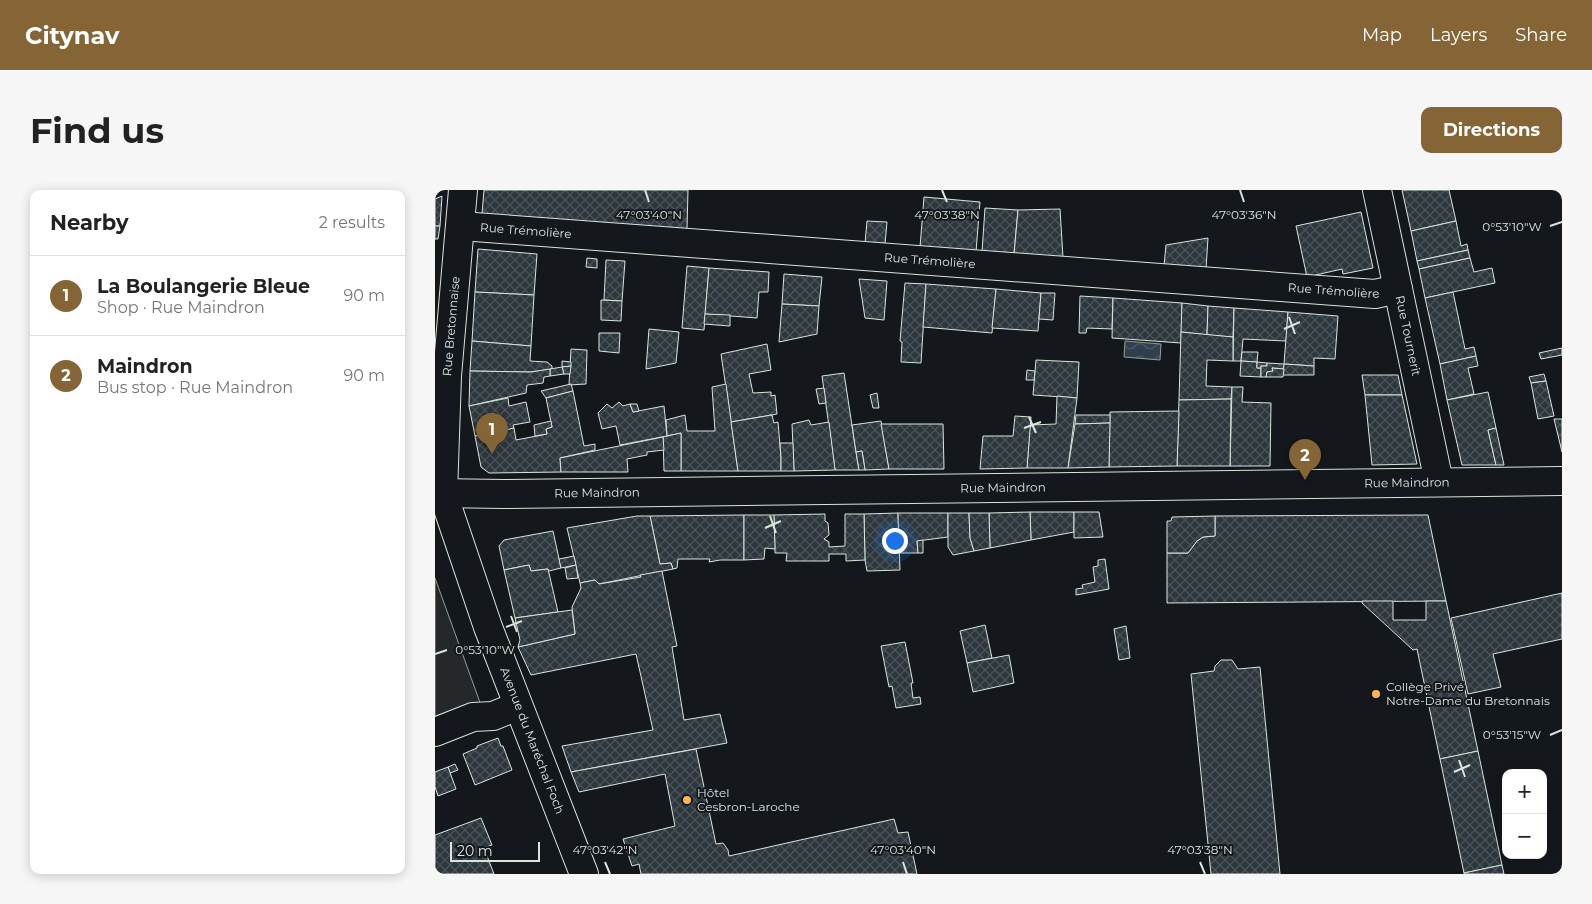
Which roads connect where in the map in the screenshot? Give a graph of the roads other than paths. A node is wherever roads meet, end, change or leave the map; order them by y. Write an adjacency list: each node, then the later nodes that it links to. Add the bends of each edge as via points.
1 (463, 190): 3 (street, Rue Bretonnaise)
2 (1377, 190): 4 (street, Rue Tournerit)
3 (461, 226): 4 (street, Rue Trémolière, via 1375,294); 7 (street, Rue Bretonnaise)
4 (1398, 289): 6 (street, Rue Tournerit)
5 (1562, 481): 6 (street, Rue Maindron)
6 (1439, 482): 7 (street, Rue Maindron)
7 (438, 488): 8 (street, Avenue du Maréchal Foch)
8 (518, 706): 9 (street, via 493,716 473,717); 10 (street, Avenue du Maréchal Foch)
9 (435, 732)
10 (584, 874)

